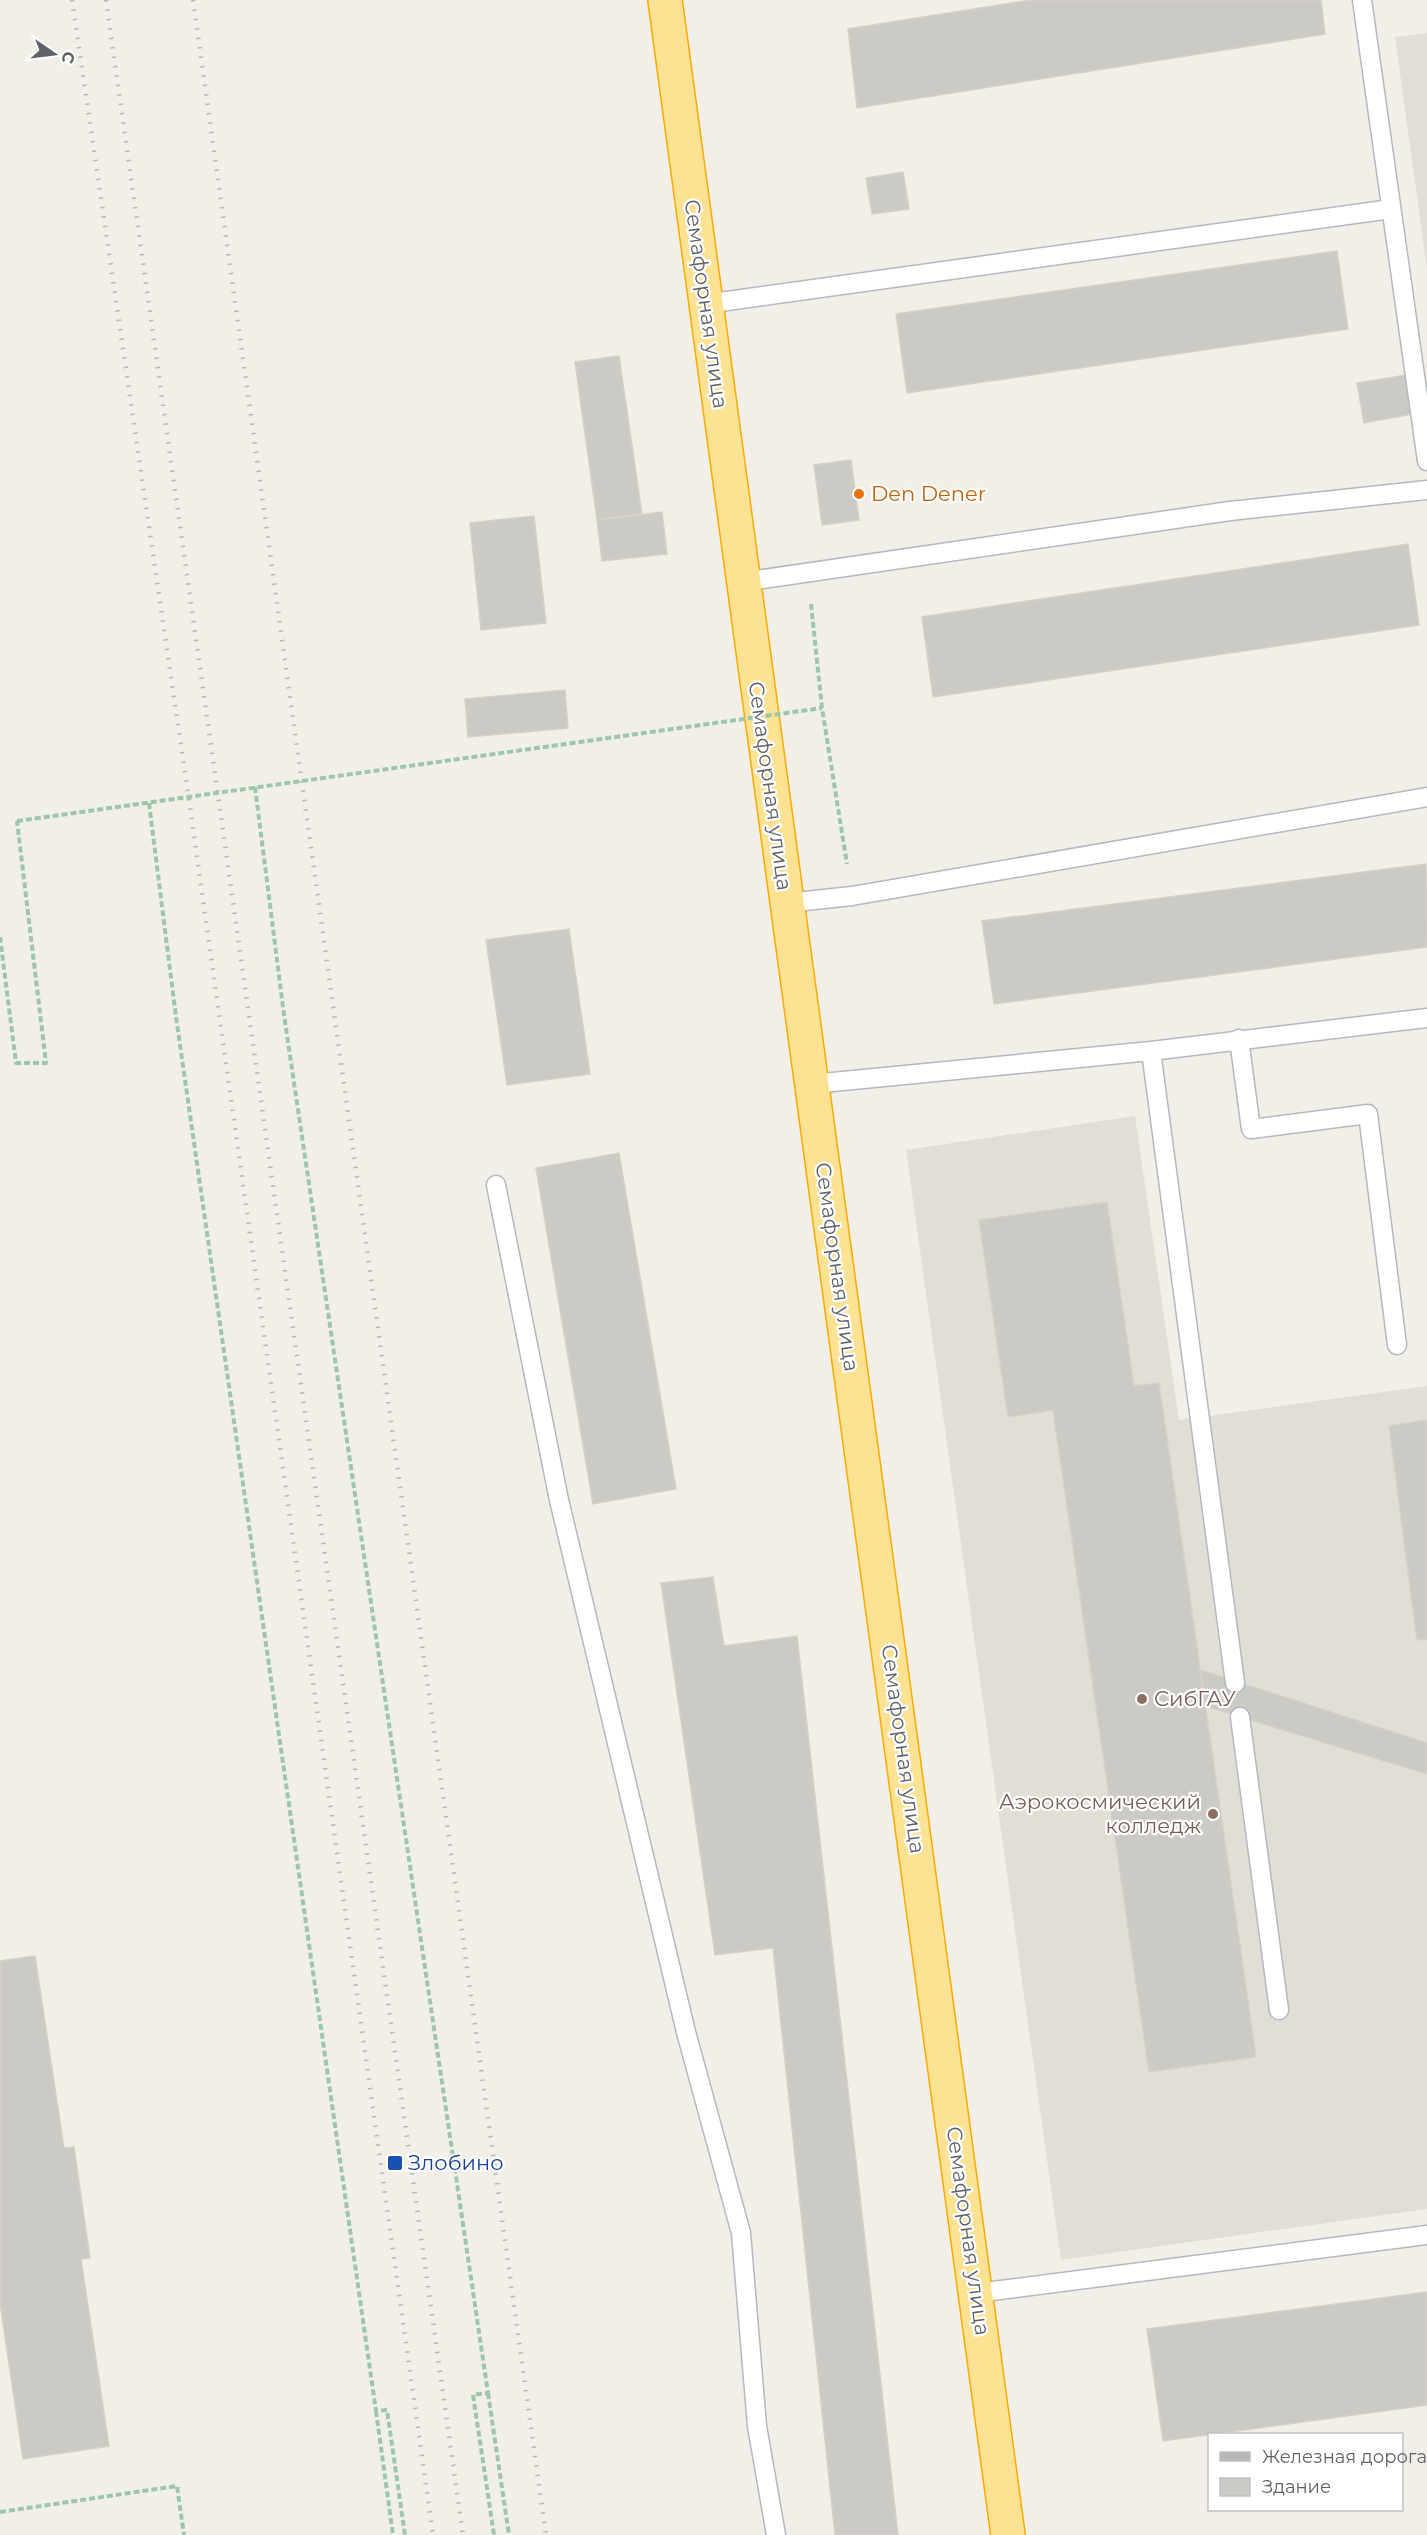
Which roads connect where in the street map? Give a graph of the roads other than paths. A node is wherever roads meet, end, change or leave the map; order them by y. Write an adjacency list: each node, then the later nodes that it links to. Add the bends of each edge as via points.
1 (665, 0): 4 (highway, Семафорная улица)
2 (1362, 0): 3 (lane)
3 (1391, 209): 4 (lane); 5 (lane)
4 (705, 304): 7 (highway, Семафорная улица)
5 (1427, 461)
6 (1427, 490): 7 (lane, via 1230,511)
7 (743, 582): 9 (highway, Семафорная улица)
8 (1427, 797): 9 (lane, via 852,896)
9 (786, 903): 13 (highway, Семафорная улица)
10 (1427, 1018): 11 (lane)
11 (1239, 1039): 12 (lane); 15 (lane, via 1251,1129 1368,1114)
12 (1151, 1051): 13 (lane); 16 (lane)
13 (812, 1084): 20 (highway, Семафорная улица)
14 (496, 1185): 21 (lane, via 559,1500 686,2032 741,2233 757,2426)
15 (1397, 1345)
16 (1236, 1683)
17 (1240, 1717): 18 (lane)
18 (1280, 2010)
19 (1427, 2235): 20 (lane)
20 (977, 2293): 22 (highway, Семафорная улица)
21 (776, 2535)
22 (1008, 2535)

